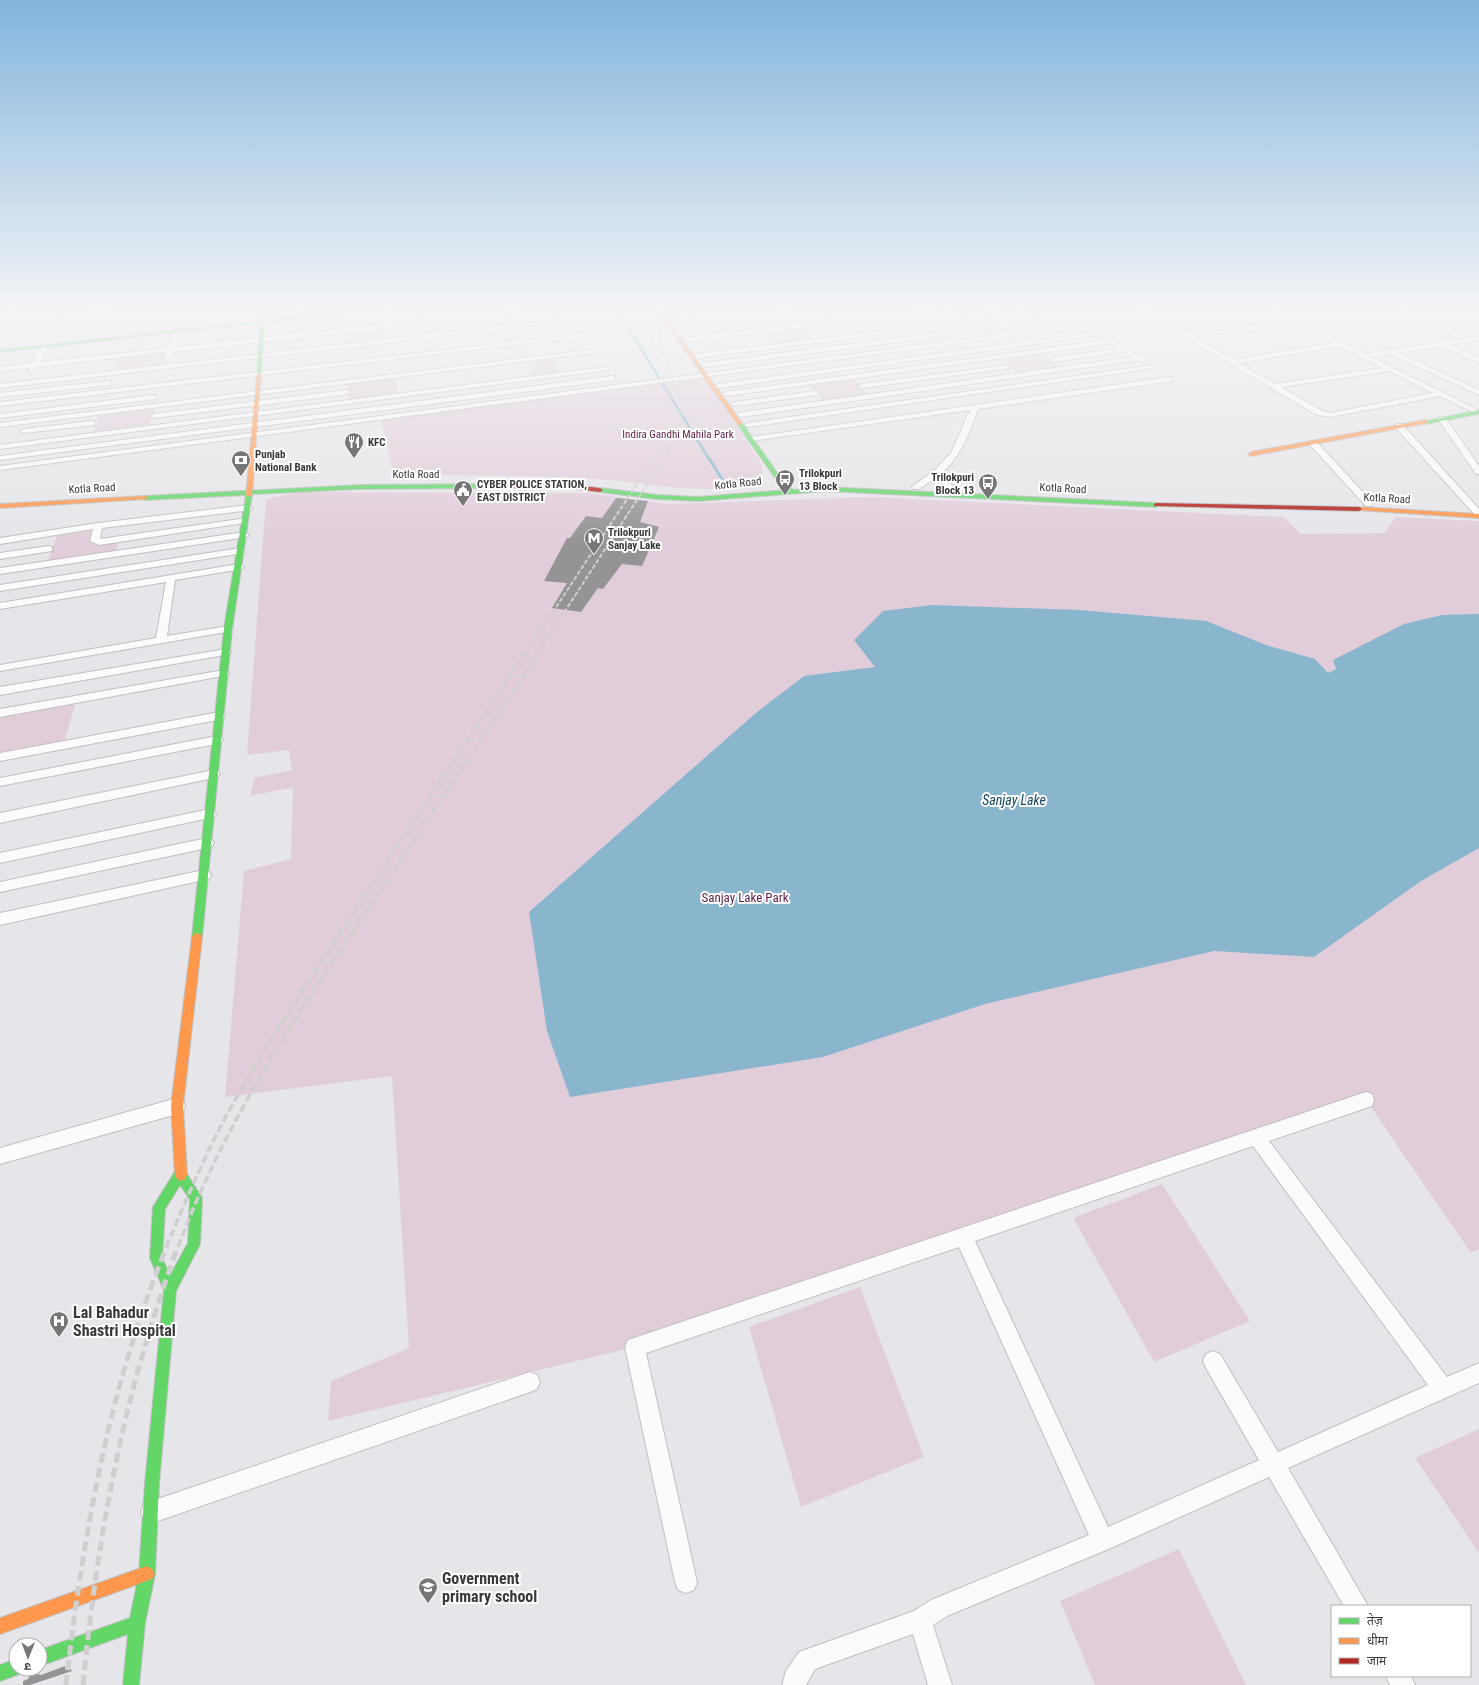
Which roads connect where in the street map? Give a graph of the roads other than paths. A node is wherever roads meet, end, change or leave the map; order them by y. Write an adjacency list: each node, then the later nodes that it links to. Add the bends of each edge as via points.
1 (163, 386): 38 (street)
2 (719, 386): 33 (street)
3 (862, 386): 39 (street)
4 (24, 387): 27 (street)
5 (73, 387): 27 (street)
6 (107, 387): 29 (street)
7 (158, 387): 29 (street)
8 (258, 387): 9 (street); 45 (street); 48 (street)
9 (266, 387)
10 (345, 387): 28 (street)
11 (400, 387): 37 (street)
12 (464, 387): 37 (street)
13 (485, 387): 32 (street)
14 (545, 387): 32 (street)
15 (616, 387): 46 (street)
16 (715, 387): 72 (street)
17 (785, 387): 33 (street)
18 (809, 387): 30 (street)
19 (940, 387): 39 (street)
20 (954, 387): 34 (street)
21 (1018, 387): 34 (street)
22 (1033, 387): 40 (street)
23 (1117, 387): 40 (street)
24 (1274, 387): 35 (street, via 1326,414)
25 (1426, 387): 35 (street)
26 (1465, 387): 31 (street)
27 (21, 392): 36 (street); 41 (street)
28 (346, 392): 42 (street); 45 (street)
29 (105, 393): 41 (street)
30 (815, 393): 43 (street); 47 (street)
31 (1479, 393)
32 (488, 394): 46 (street); 50 (street)
33 (726, 394): 47 (street)
34 (962, 394): 49 (street); 52 (street)
35 (1441, 394): 53 (street)
36 (0, 395)
37 (401, 395): 42 (street)
38 (160, 396): 48 (street); 54 (street)
39 (872, 396): 43 (street)
40 (1046, 397): 49 (street)
41 (16, 402): 44 (street); 54 (street)
42 (346, 402): 50 (street); 55 (street)
43 (823, 403): 52 (street); 56 (street)
44 (0, 404)
45 (257, 404): 55 (street); 58 (street)
46 (490, 404): 60 (street)
47 (734, 404): 56 (street)
48 (157, 406): 51 (street); 58 (street)
49 (975, 407): 65 (street); 82 (street, via 959,448)
50 (348, 412): 60 (street); 63 (street)
51 (95, 413): 61 (street); 62 (street)
52 (832, 413): 64 (street); 65 (street)
53 (1479, 413): 59 (street)
54 (9, 414): 57 (street); 62 (street)
55 (256, 414): 63 (street); 67 (street)
56 (741, 415): 64 (street)
57 (0, 416)
58 (154, 416): 67 (street)
59 (1442, 419): 66 (street); 81 (street)
60 (348, 422): 71 (street)
61 (92, 423): 69 (street); 70 (street)
62 (2, 425): 68 (street)
63 (256, 425): 71 (street); 74 (street)
64 (748, 425): 72 (street)
65 (844, 426): 72 (street)
66 (1399, 426): 73 (street); 93 (street)
67 (151, 427): 70 (street)
68 (0, 432)
69 (15, 432)
70 (87, 435): 74 (street); 75 (street)
71 (255, 435): 79 (street); 86 (street)
72 (755, 438): 76 (street); 83 (street)
73 (1313, 443): 77 (street); 90 (street)
74 (83, 446): 78 (street); 79 (street)
75 (0, 447)
76 (770, 450)
77 (1251, 454)
78 (0, 458)
79 (78, 458): 80 (street)
80 (0, 468)
81 (1479, 472)
82 (938, 473): 85 (street); 87 (street)
83 (783, 485): 84 (street); 86 (street, Kotla Road, via 697,492 562,480 380,480)
84 (794, 485): 85 (street, Kotla Road, via 826,483); 88 (street, Kotla Road, via 698,499 542,485); 93 (street, Kotla Road, via 826,489 1190,506)
85 (916, 487): 87 (street, Kotla Road)
86 (251, 489): 88 (street, Kotla Road); 89 (street, Kotla Road); 91 (street); 92 (street, Kotla Road)
87 (951, 489): 90 (street, Kotla Road, via 1188,500)
88 (281, 490): 91 (street)
89 (0, 501)
90 (1369, 504): 93 (street, Kotla Road)
91 (254, 505): 94 (street); 95 (street)
92 (0, 506)
93 (1478, 512)
94 (244, 520): 97 (street); 98 (street)
95 (98, 526): 96 (street); 98 (street, via 95,541)
96 (55, 533): 99 (street); 100 (street)
97 (244, 535): 101 (street); 102 (street)
98 (123, 538): 102 (street)
99 (0, 541)
100 (49, 549): 103 (street); 104 (street)
101 (241, 551): 105 (street); 106 (street)
102 (119, 553): 104 (street); 106 (street)
103 (0, 556)
104 (43, 565): 107 (street)
105 (239, 567): 108 (street); 112 (street)
106 (115, 570): 109 (street); 110 (street)
107 (0, 571)
108 (171, 578): 110 (street); 113 (street)
109 (0, 588)
110 (111, 588): 111 (street)
111 (0, 606)
112 (228, 628): 113 (street); 114 (street)
113 (161, 640): 115 (street)
114 (226, 652): 116 (street); 117 (street)
115 (0, 668)
116 (224, 673): 118 (street); 119 (street)
117 (0, 691)
118 (0, 713)
119 (219, 716): 120 (street); 121 (street)
120 (217, 740): 122 (street); 123 (street)
121 (0, 757)
122 (214, 774): 124 (street); 125 (street)
123 (0, 782)
124 (210, 814): 126 (street); 127 (street)
125 (0, 818)
126 (207, 844): 128 (street); 129 (street)
127 (0, 858)
128 (204, 875): 130 (street); 132 (street)
129 (0, 888)
130 (0, 919)
131 (1366, 1100): 133 (street)
132 (177, 1106): 134 (street); 135 (street)
133 (1256, 1137): 136 (street); 141 (street)
134 (0, 1156)
135 (180, 1174): 137 (street, via 159,1207 156,1258); 137 (street, via 196,1198 194,1244)
136 (963, 1236): 144 (street); 146 (street, via 635,1347)
137 (170, 1290): 143 (street, via 152,1483)
138 (1213, 1361): 142 (street)
139 (1479, 1373): 141 (street)
140 (530, 1382): 143 (street)
141 (1442, 1389): 142 (street)
142 (1274, 1464): 144 (street); 147 (street)
143 (152, 1512): 145 (street)
144 (1103, 1540): 148 (street, via 939,1608)
145 (147, 1574): 149 (street); 150 (street)
146 (686, 1582)
147 (1356, 1605)
148 (920, 1620): 153 (street, via 807,1660 794,1679); 154 (street)
149 (137, 1623): 151 (street); 152 (street)
150 (0, 1626)
151 (48, 1655)
152 (131, 1685)
153 (794, 1685)
154 (940, 1685)

